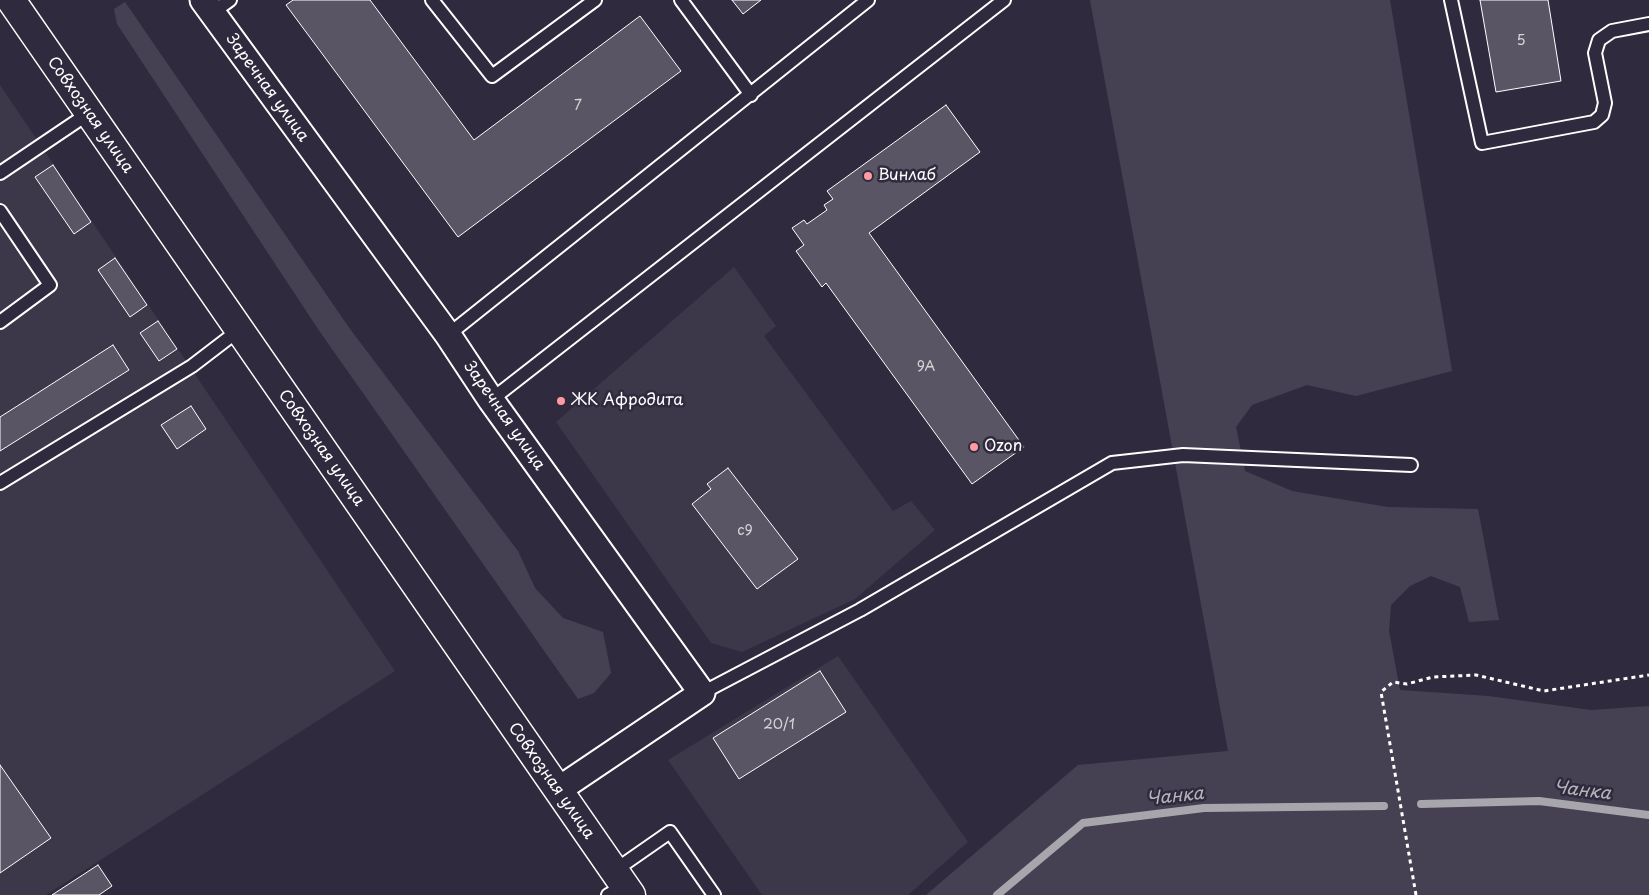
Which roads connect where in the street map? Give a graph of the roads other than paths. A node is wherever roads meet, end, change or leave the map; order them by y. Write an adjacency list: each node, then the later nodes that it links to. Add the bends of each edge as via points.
1 (11, 0): 11 (main road, Совхозная улица)
2 (432, 0): 3 (lane, via 492,76)
3 (595, 0)
4 (681, 0): 10 (lane)
5 (868, 0): 10 (lane)
6 (1004, 0): 17 (lane)
7 (1451, 0): 9 (lane, via 1482,143 1594,122 1602,115 1605,104 1595,53 1599,40 1612,31)
8 (215, 4): 16 (street, Заречная улица)
9 (1649, 24)
10 (751, 95): 16 (lane)
11 (89, 113): 12 (lane); 15 (main road, Совхозная улица)
12 (0, 173)
13 (0, 211): 14 (lane, via 50,285)
14 (0, 322)
15 (239, 330): 19 (lane, via 192,366); 21 (main road, Совхозная улица)
16 (448, 335): 17 (street, Заречная улица)
17 (491, 400): 20 (street, Заречная улица)
18 (1411, 465): 20 (lane, via 1183,455 1112,463 860,610)
19 (0, 483)
20 (702, 692): 21 (street)
21 (558, 790): 22 (main road, Совхозная улица)
22 (620, 887): 23 (lane, via 670,832)
23 (714, 895)

